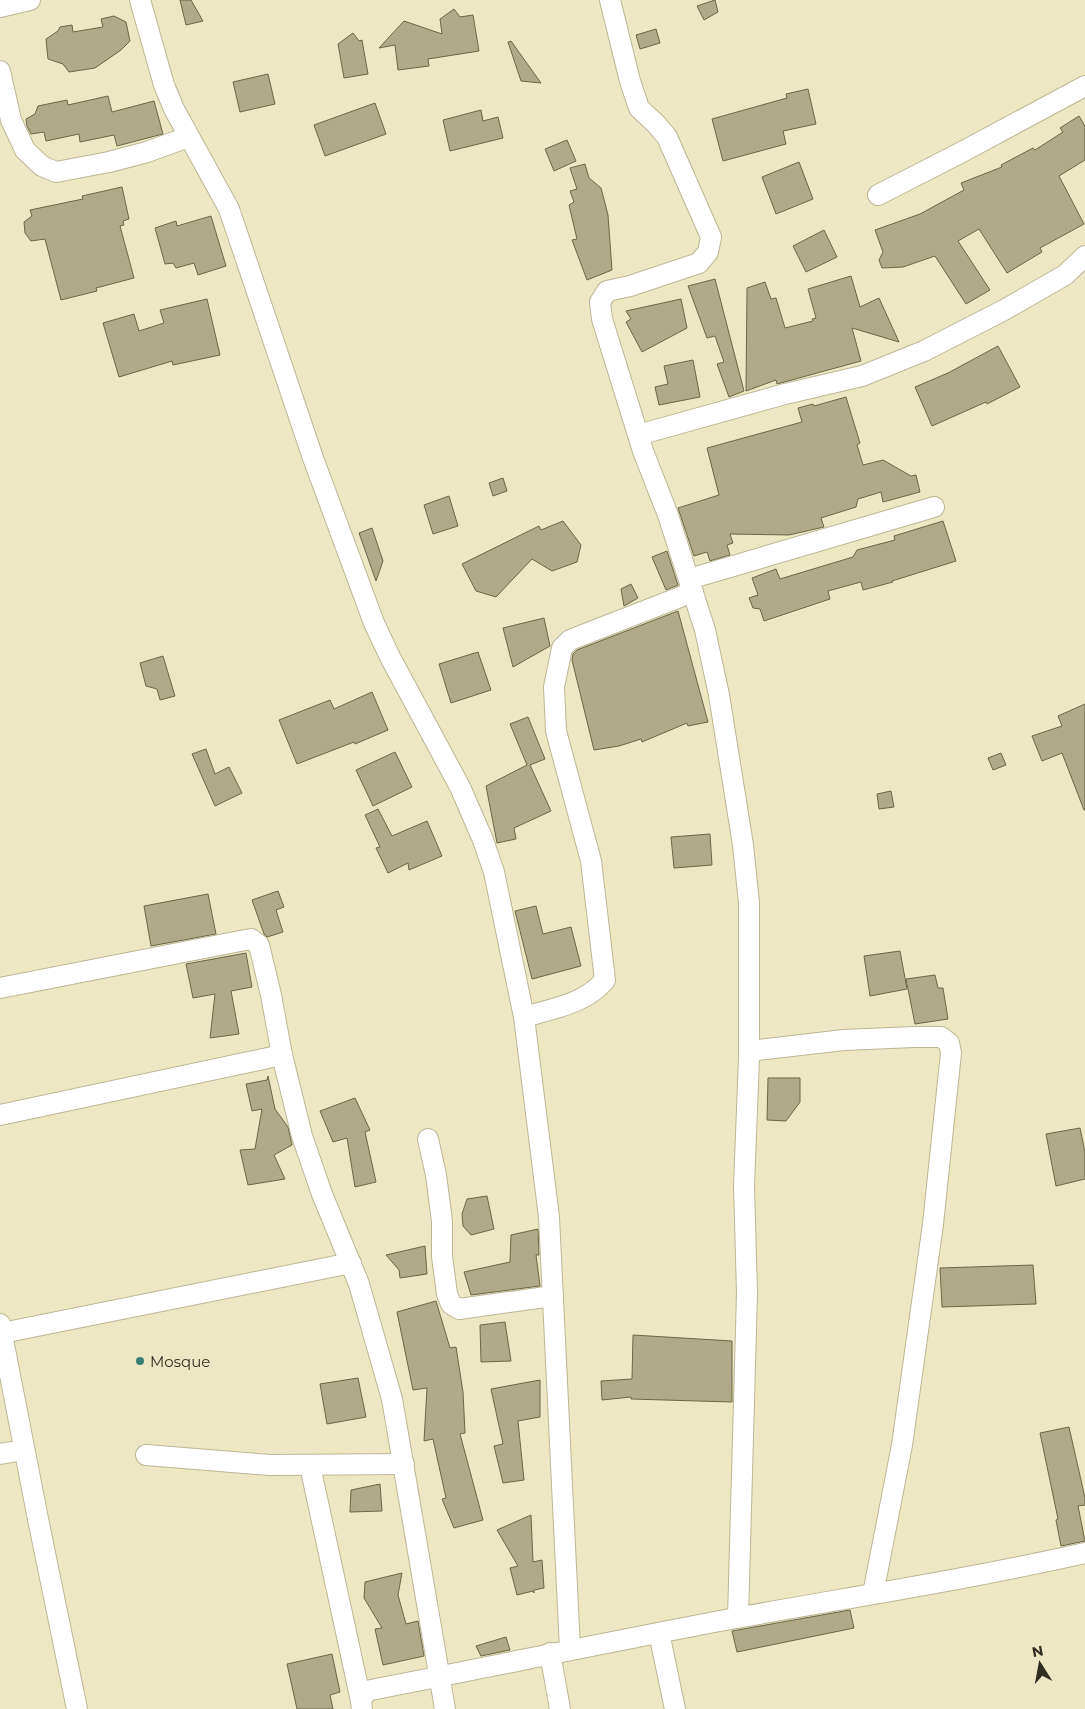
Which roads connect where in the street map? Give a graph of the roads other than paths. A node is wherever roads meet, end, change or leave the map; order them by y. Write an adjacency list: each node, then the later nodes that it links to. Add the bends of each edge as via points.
1 (30, 0): 4 (street)
2 (140, 0): 7 (street, via 164,85)
3 (610, 0): 10 (street, via 639,108 667,138 711,237 708,252 699,263 607,291 600,302 602,319)
4 (0, 7)
5 (0, 71): 7 (street, via 11,120 24,150 42,166 56,172 147,152)
6 (1085, 86): 8 (street)
7 (188, 137): 14 (street, via 229,209 313,458 374,623 460,787 483,840 494,872)
8 (878, 196)
9 (1085, 256): 10 (street, via 1065,274 1004,310 915,355 862,376)
10 (638, 435): 12 (street)
11 (934, 507): 12 (street)
12 (691, 585): 14 (street, via 570,640 562,648 554,687 556,731 591,861 606,980 584,999); 15 (street, via 719,695 743,846 750,903)
13 (0, 988): 16 (street, via 251,939 259,945)
14 (524, 1017): 20 (street, via 549,1217)
15 (749, 1051): 28 (street, via 844,1040 914,1037 941,1037 949,1043 951,1053 929,1253 902,1445); 29 (street, via 744,1186 747,1293)
16 (282, 1055): 17 (street); 19 (street, via 302,1136)
17 (0, 1114)
18 (428, 1139): 20 (street, via 436,1175 442,1221 442,1256 451,1304 459,1308)
19 (351, 1263): 21 (street); 25 (street, via 392,1399)
20 (553, 1296): 31 (street)
21 (1, 1329): 22 (street)
22 (24, 1450): 23 (street); 35 (street)
23 (0, 1454)
24 (146, 1454): 26 (street)
25 (404, 1464): 26 (street); 33 (street)
26 (310, 1466): 34 (street)
27 (1085, 1553): 28 (street, via 1007,1571)
28 (873, 1594): 29 (street)
29 (738, 1618): 30 (street)
30 (659, 1632): 31 (street); 38 (street)
31 (570, 1649): 32 (street)
32 (550, 1654): 33 (street); 37 (street)
33 (438, 1676): 34 (street, via 366,1691); 36 (street)
34 (362, 1705)
35 (77, 1709)
36 (445, 1709)
37 (560, 1709)
38 (676, 1709)

